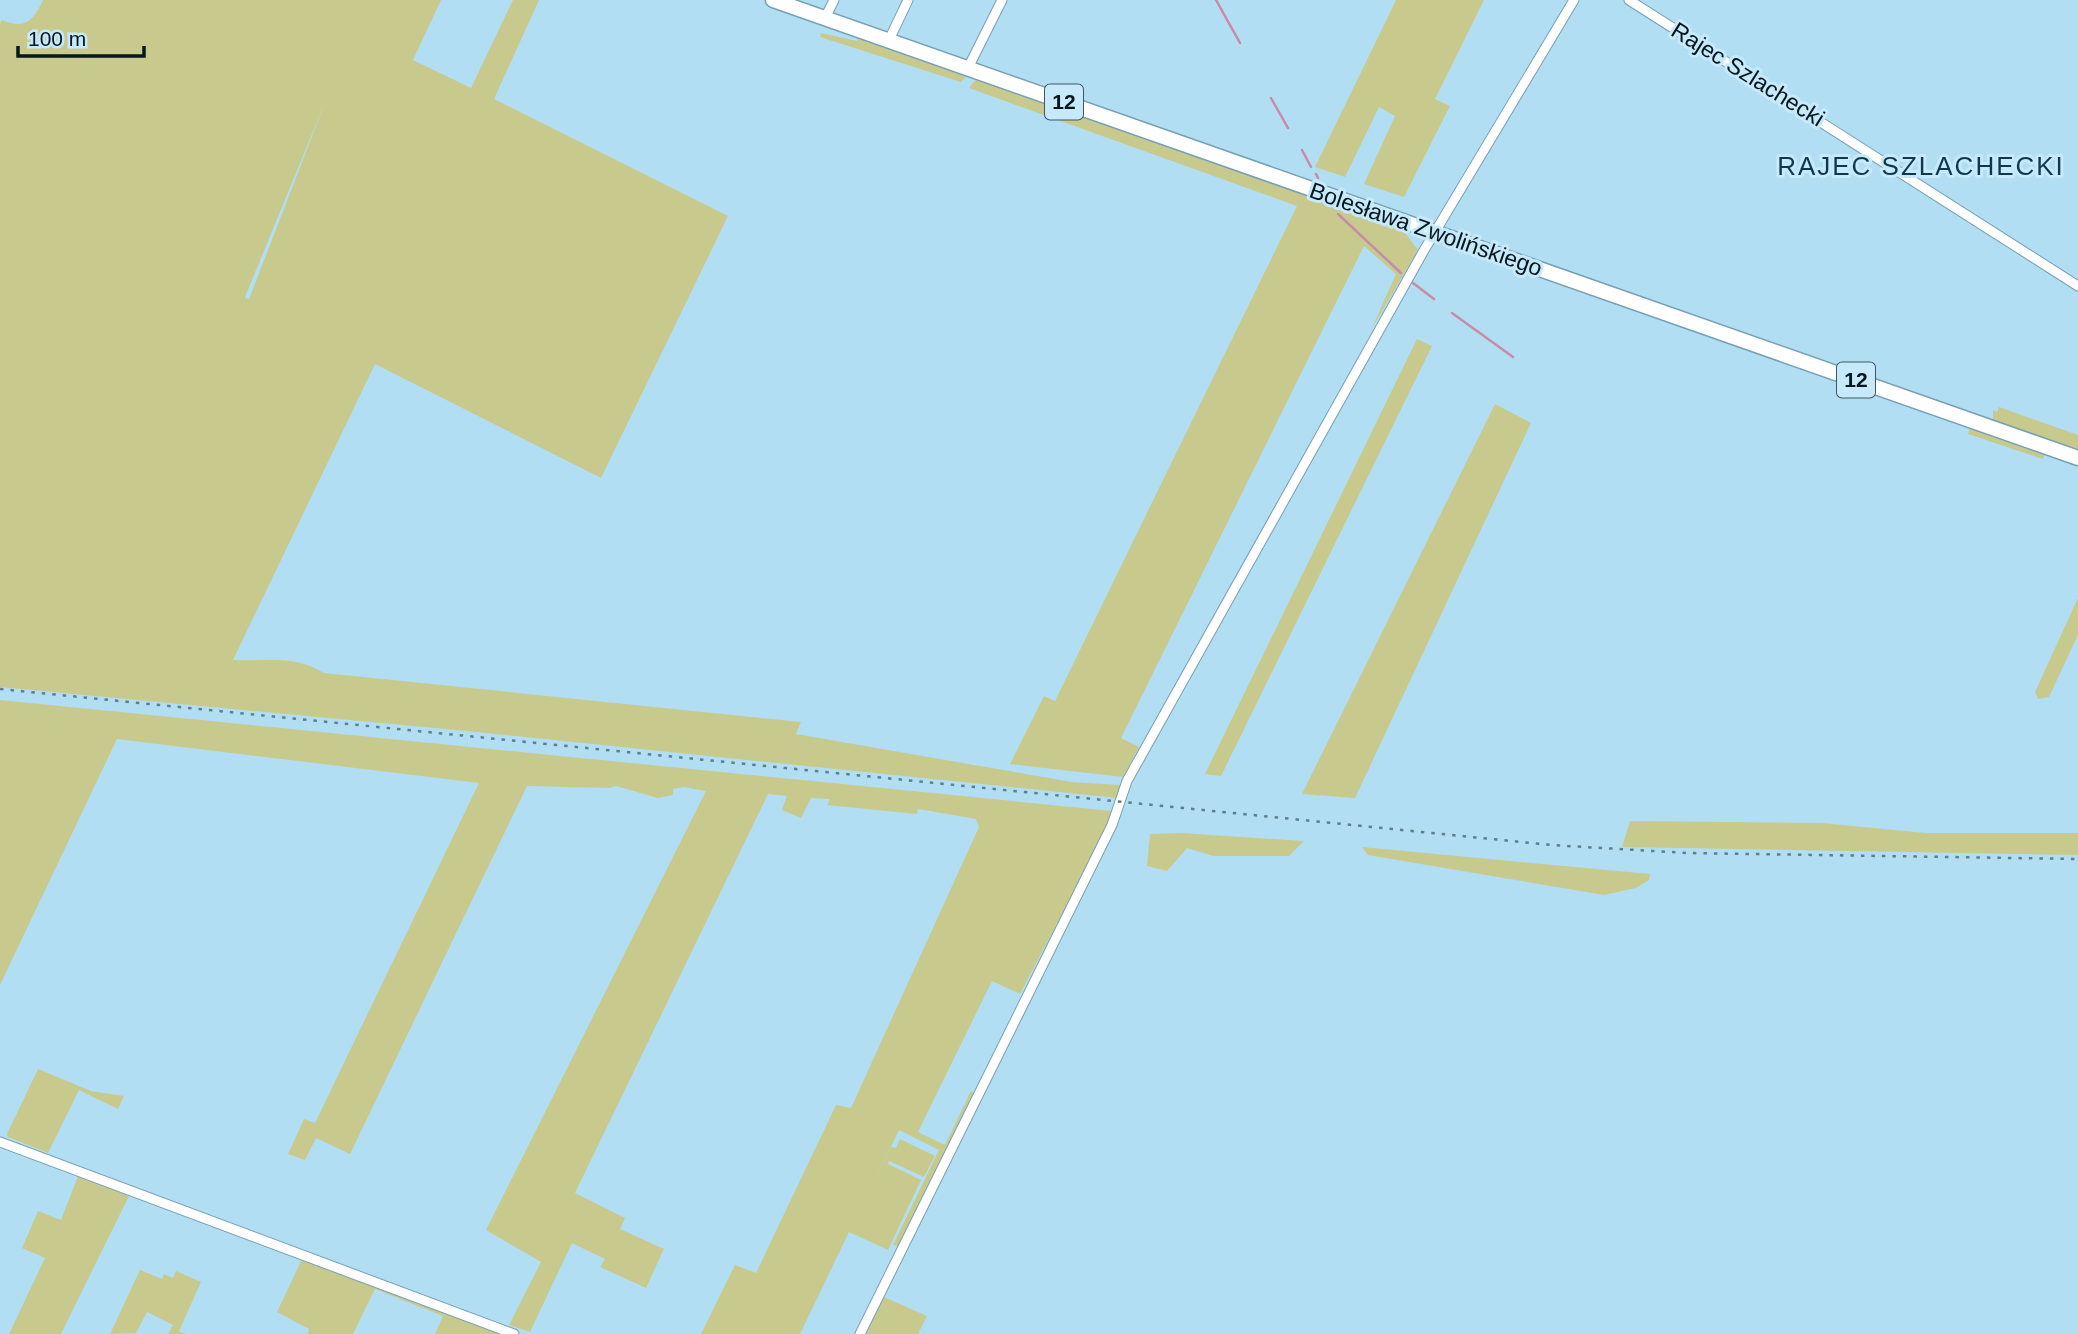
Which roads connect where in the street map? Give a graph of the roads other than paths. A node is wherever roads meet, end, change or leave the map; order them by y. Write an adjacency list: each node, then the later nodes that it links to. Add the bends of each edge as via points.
1 (834, 0): 7 (street)
2 (908, 0): 8 (street)
3 (1002, 0): 9 (street)
4 (1574, 0): 10 (street)
5 (1629, 0): 11 (street, Rajec Szlachecki)
6 (778, 1): 7 (main road, Bolesława Zwolińskiego / 12)
7 (825, 18): 8 (main road, Bolesława Zwolińskiego / 12)
8 (889, 40): 9 (main road, Bolesława Zwolińskiego / 12)
9 (968, 68): 10 (main road, Bolesława Zwolińskiego / 12)
10 (1435, 233): 12 (main road, Bolesława Zwolińskiego / 12); 15 (street, via 1127,781 1112,825)
11 (2078, 286)
12 (2078, 458)
13 (0, 1142): 14 (street)
14 (514, 1334)
15 (860, 1334)

